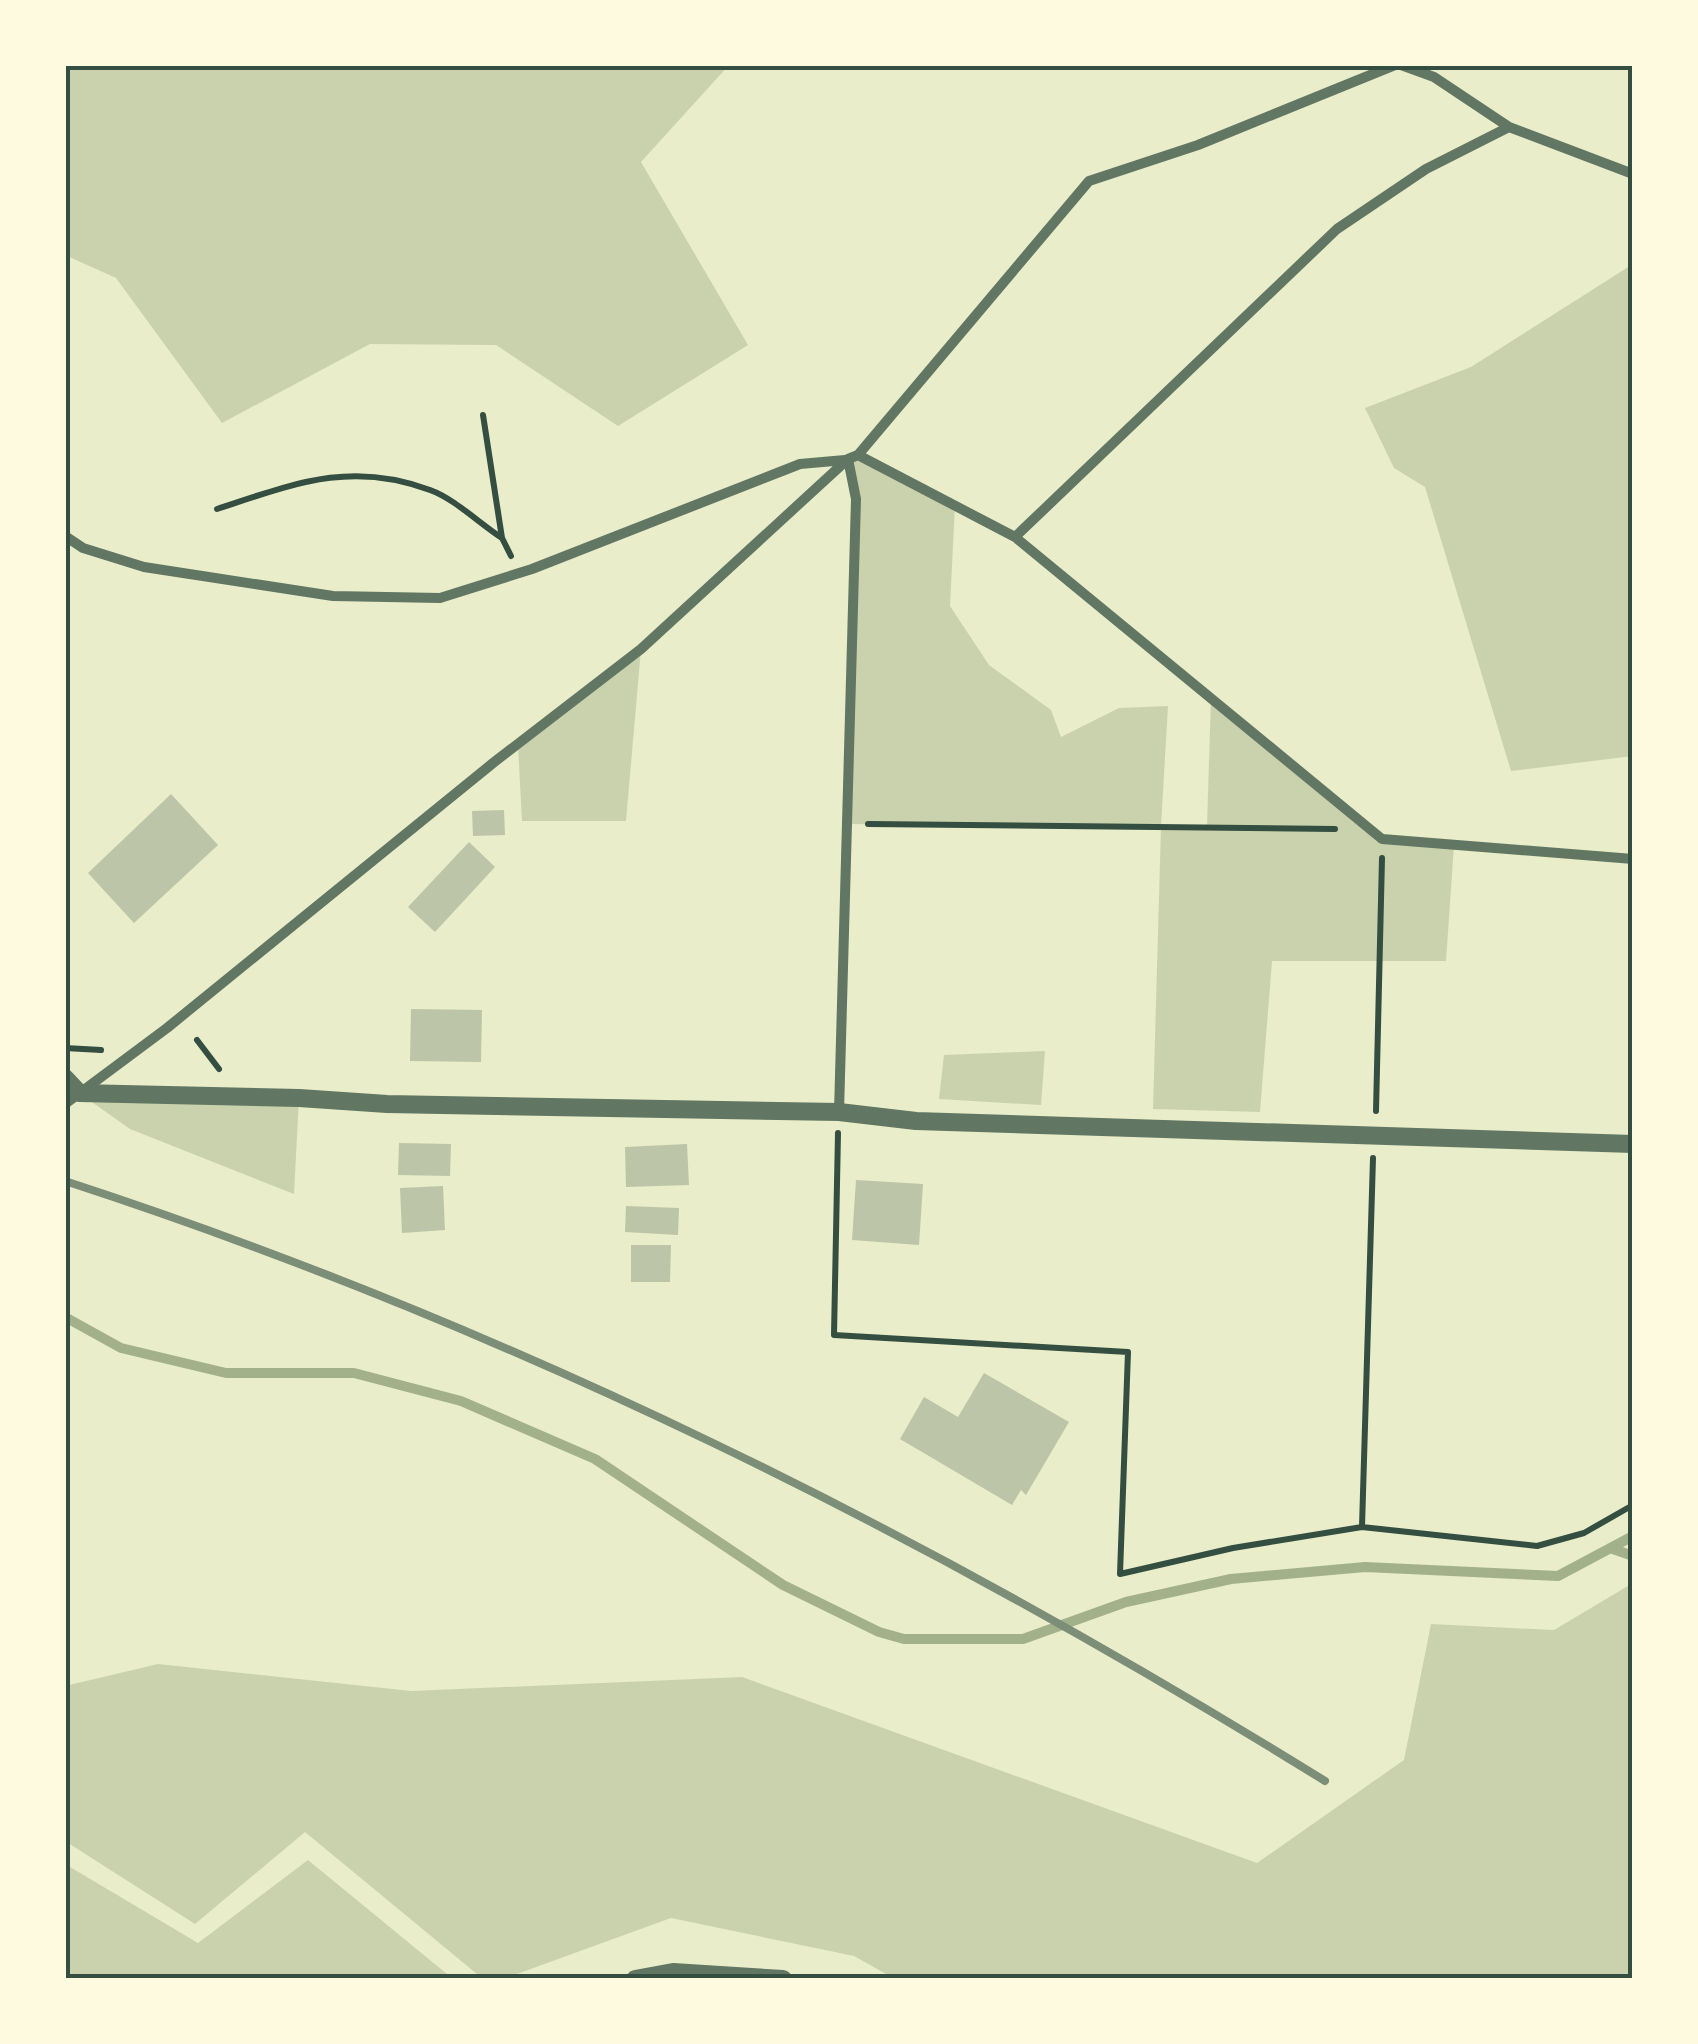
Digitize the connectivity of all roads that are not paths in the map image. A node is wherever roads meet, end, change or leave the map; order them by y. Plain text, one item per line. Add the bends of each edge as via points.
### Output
1 (1398, 65) edge
2 (1509, 127) junction
3 (1633, 174) edge
4 (853, 457) junction
5 (65, 536) edge
6 (1016, 537) junction
7 (1633, 859) edge
8 (65, 1078) edge
9 (72, 1098) edge
10 (839, 1112) junction
11 (1633, 1144) edge
12 (635, 1979) edge
13 (784, 1979) edge

1 - 2 street via 1434,77
1 - 4 street via 1089,181
2 - 3 street
2 - 6 street via 1426,169 1337,229
4 - 5 street via 800,464 440,598 333,596 144,567
4 - 6 street
4 - 9 street via 641,650
4 - 10 street
6 - 7 street via 1382,838
8 - 9 street
9 - 10 street
10 - 11 street
12 - 13 street via 673,1972

